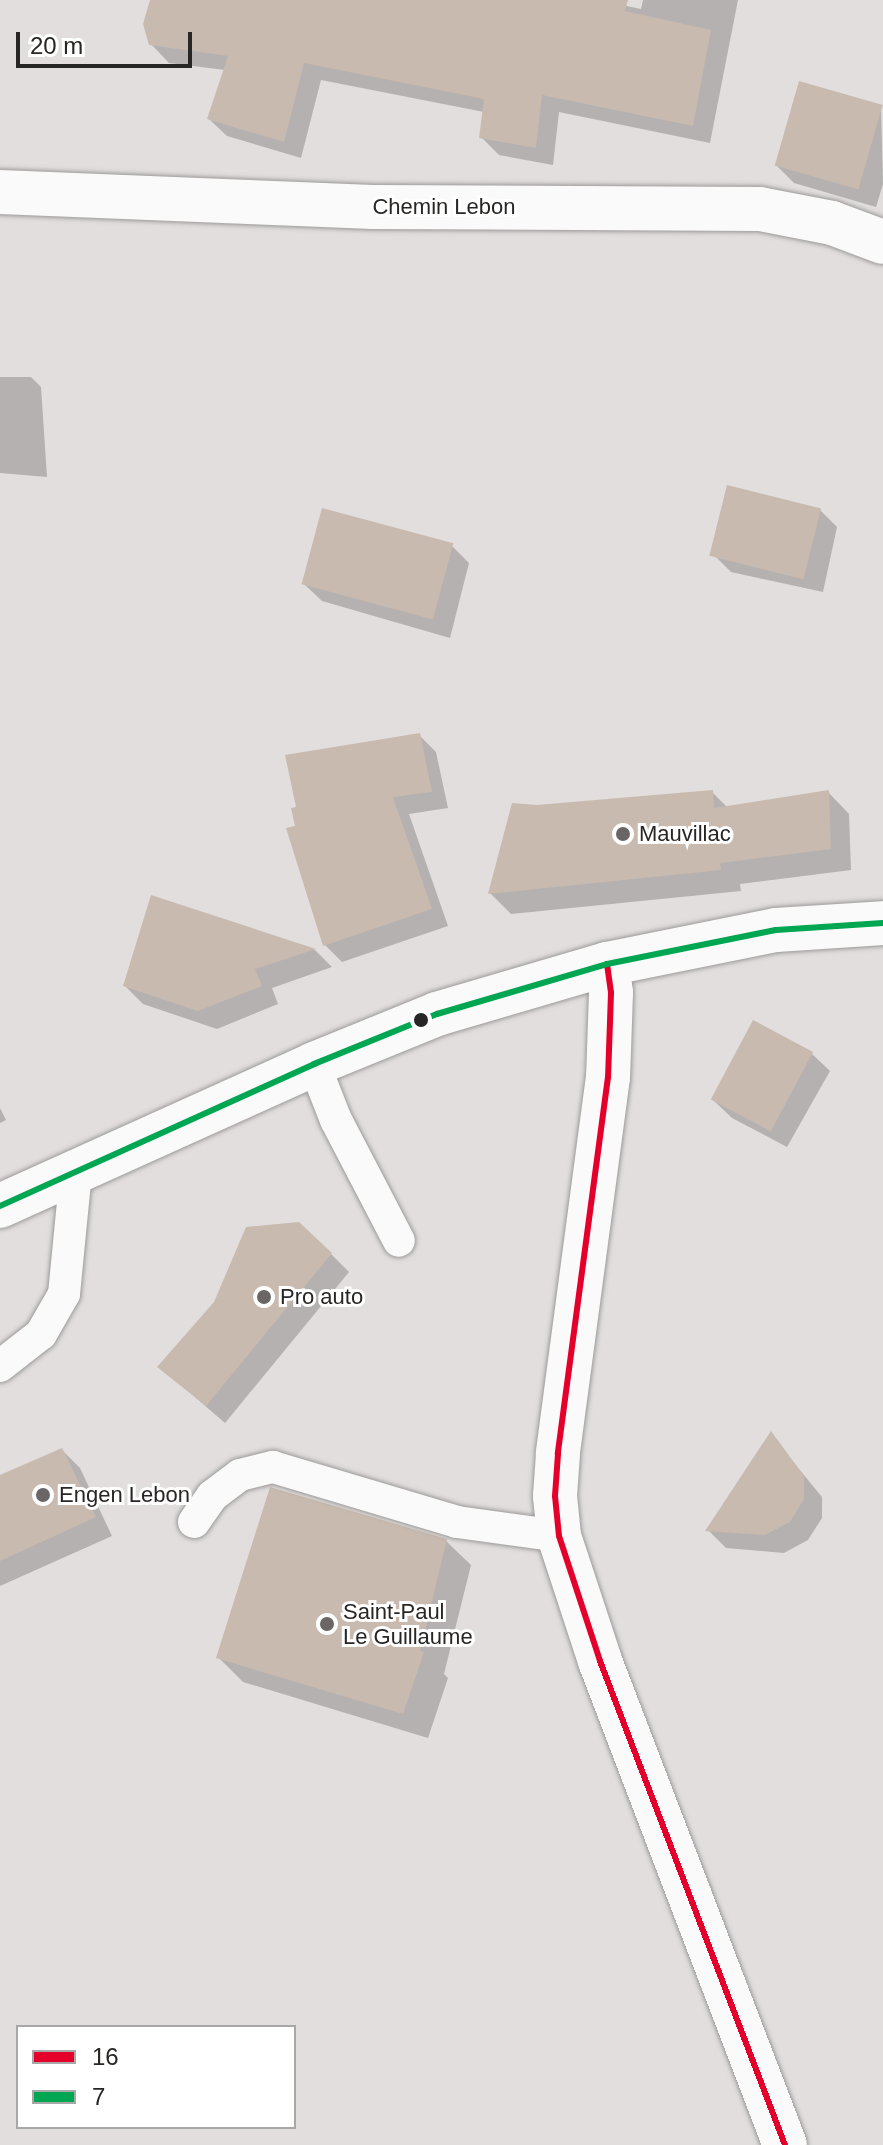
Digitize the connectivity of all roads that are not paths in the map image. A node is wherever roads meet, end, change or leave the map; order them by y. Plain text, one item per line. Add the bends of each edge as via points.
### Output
1 (0, 192) edge
2 (883, 242) edge
3 (883, 923) edge
4 (607, 964) junction
5 (314, 1064) junction
6 (76, 1171) junction
7 (0, 1206) edge
8 (399, 1241) dead end
9 (0, 1366) edge
10 (194, 1522) dead end
11 (559, 1536) junction
12 (785, 2145) edge

1 - 2 main road, Chemin Lebon via 373,207 760,209 832,223
3 - 4 main road via 776,930
4 - 5 main road via 437,1014
4 - 11 main road via 608,1077 558,1454
5 - 6 main road
5 - 8 lane via 336,1120
6 - 7 main road
6 - 9 lane via 64,1294 41,1334
10 - 11 lane via 212,1496 240,1475 273,1467 457,1522
11 - 12 main road via 600,1661

